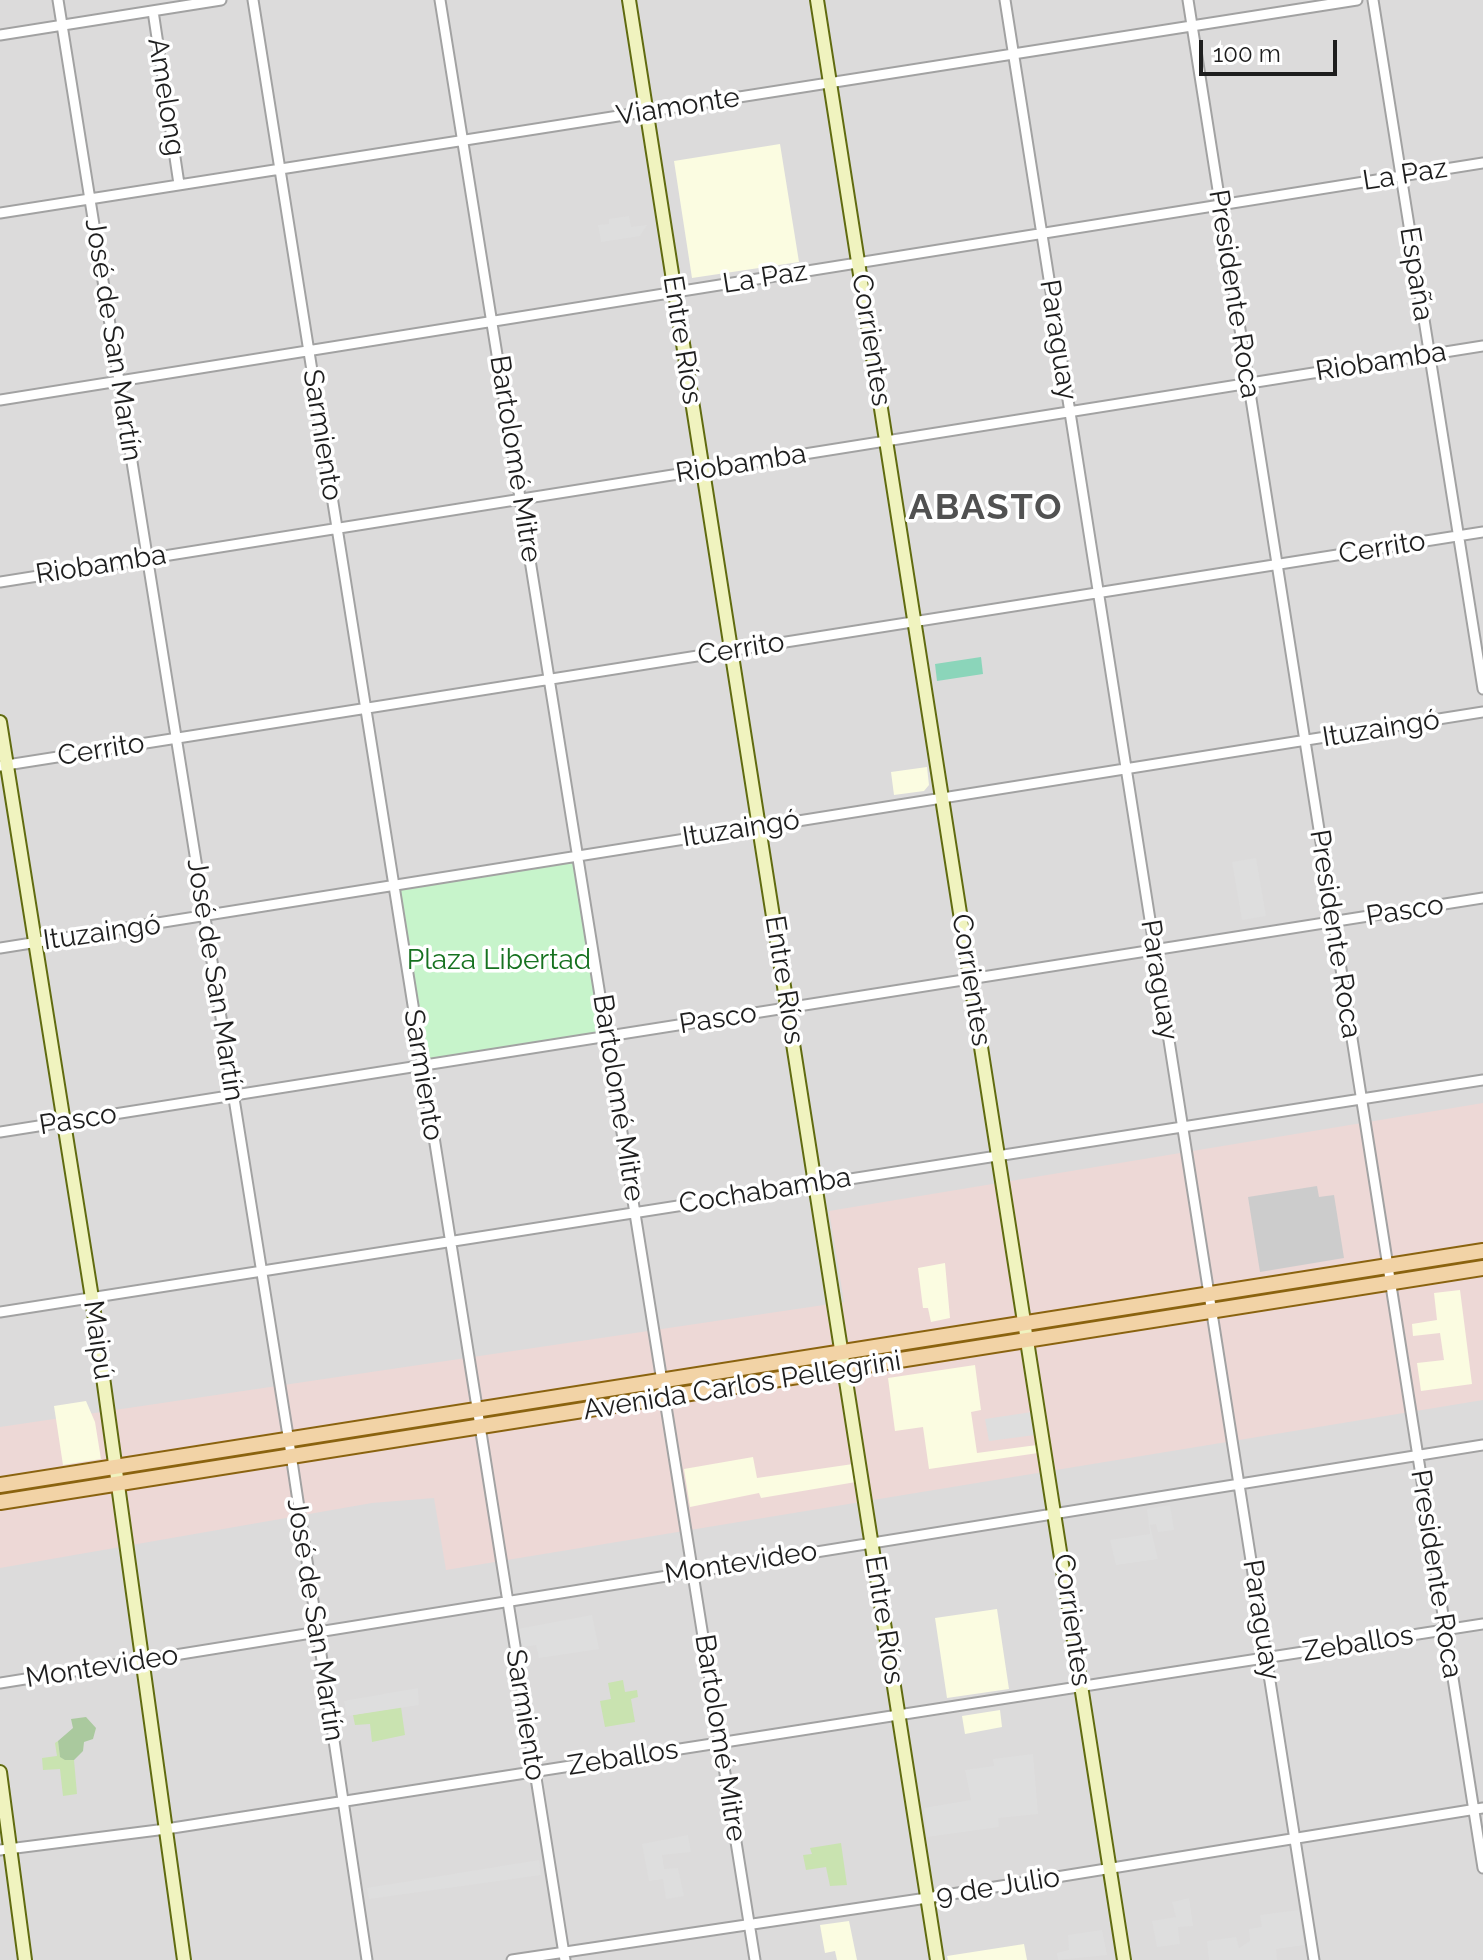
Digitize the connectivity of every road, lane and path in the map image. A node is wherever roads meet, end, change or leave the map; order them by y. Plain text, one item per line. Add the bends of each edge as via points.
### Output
1 (58, 0) edge
2 (221, 0) edge
3 (253, 0) edge
4 (440, 0) edge
5 (629, 0) edge
6 (817, 0) edge
7 (1005, 0) edge
8 (1188, 0) edge
9 (1357, 0) edge
10 (1373, 0) edge
11 (153, 11) junction
12 (62, 25) junction
13 (1192, 26) junction
14 (0, 35) edge
15 (1013, 55) junction
16 (831, 84) junction
17 (647, 112) junction
18 (462, 140) junction
19 (1483, 163) edge
20 (280, 168) junction
21 (1401, 176) junction
22 (179, 184) junction
23 (90, 198) junction
24 (1220, 205) junction
25 (0, 213) edge
26 (1041, 234) junction
27 (859, 263) junction
28 (675, 292) junction
29 (492, 322) junction
30 (1483, 346) edge
31 (308, 351) junction
32 (1429, 355) junction
33 (119, 381) junction
34 (1249, 383) junction
35 (0, 400) edge
36 (1070, 412) junction
37 (886, 441) junction
38 (703, 470) junction
39 (521, 499) junction
40 (336, 528) junction
41 (1483, 532) edge
42 (1458, 536) junction
43 (147, 558) junction
44 (1277, 565) junction
45 (0, 582) edge
46 (1098, 593) junction
47 (915, 622) junction
48 (731, 651) junction
49 (551, 680) junction
50 (1483, 689) edge
51 (365, 709) junction
52 (1483, 712) edge
53 (0, 722) edge
54 (176, 739) junction
55 (1305, 741) junction
56 (4, 766) edge
57 (1126, 768) junction
58 (942, 798) junction
59 (759, 827) junction
60 (579, 854) junction
61 (393, 888) junction
62 (1483, 898) edge
63 (205, 918) junction
64 (1333, 922) junction
65 (35, 943) junction
66 (0, 948) edge
67 (1155, 950) junction
68 (970, 979) junction
69 (790, 1008) junction
70 (609, 1036) junction
71 (422, 1065) junction
72 (1483, 1080) edge
73 (233, 1095) junction
74 (1361, 1099) junction
75 (64, 1122) junction
76 (1183, 1127) junction
77 (0, 1132) edge
78 (998, 1155) junction
79 (815, 1184) junction
80 (635, 1211) junction
81 (449, 1241) junction
82 (1483, 1251) edge
83 (1388, 1266) junction
84 (1483, 1268) edge
85 (261, 1272) junction
86 (1390, 1283) junction
87 (1209, 1295) junction
88 (92, 1298) junction
89 (1212, 1311) junction
90 (0, 1312) edge
91 (1024, 1324) junction
92 (1027, 1340) junction
93 (842, 1353) junction
94 (844, 1369) junction
95 (662, 1381) junction
96 (665, 1398) junction
97 (475, 1411) junction
98 (478, 1427) junction
99 (288, 1440) junction
100 (1483, 1445) edge
101 (1418, 1455) junction
102 (291, 1457) junction
103 (116, 1467) junction
104 (119, 1484) junction
105 (1239, 1484) junction
106 (0, 1485) edge
107 (0, 1502) edge
108 (1056, 1513) junction
109 (872, 1544) junction
110 (692, 1569) junction
111 (506, 1602) junction
112 (1483, 1624) edge
113 (1445, 1630) junction
114 (317, 1632) junction
115 (1267, 1658) junction
116 (142, 1660) junction
117 (0, 1683) edge
118 (1081, 1687) junction
119 (899, 1715) junction
120 (720, 1743) junction
121 (0, 1772) edge
122 (534, 1772) junction
123 (343, 1802) junction
124 (1478, 1808) edge
125 (166, 1829) junction
126 (1295, 1838) junction
127 (5, 1849) edge
128 (1483, 1868) edge
129 (1109, 1869) junction
130 (927, 1898) junction
131 (750, 1925) junction
132 (564, 1956) edge
133 (25, 1960) edge
134 (184, 1960) edge
135 (367, 1960) edge
136 (512, 1960) edge
137 (755, 1960) edge
138 (937, 1960) edge
139 (1124, 1960) edge
140 (1314, 1960) edge

1 - 12 street, José de San Martín
2 - 11 street
3 - 20 street, Sarmiento
4 - 18 street, Bartolomé Mitre
5 - 17 main road, Entre Ríos
6 - 16 main road, Corrientes
7 - 15 street, Paraguay
8 - 13 street, Presidente Roca
9 - 13 street, Viamonte
10 - 21 street, España
11 - 12 street
11 - 22 street, Amelong
12 - 14 street
12 - 23 street, José de San Martín
13 - 15 street, Viamonte
13 - 24 street, Presidente Roca
15 - 16 street, Viamonte
15 - 26 street, Paraguay
16 - 17 street, Viamonte
16 - 27 main road, Corrientes
17 - 18 street, Viamonte
17 - 28 main road, Entre Ríos
18 - 20 street, Viamonte
18 - 29 street, Bartolomé Mitre
19 - 21 street, La Paz
20 - 22 street, Viamonte
20 - 31 street, Sarmiento
21 - 24 street, La Paz
21 - 32 street, España
22 - 23 street, Viamonte
23 - 25 street, Viamonte
23 - 33 street, José de San Martín
24 - 26 street, La Paz
24 - 34 street, Presidente Roca
26 - 27 street, La Paz
26 - 36 street, Paraguay
27 - 28 street, La Paz
27 - 37 main road, Corrientes
28 - 29 street, La Paz
28 - 38 main road, Entre Ríos
29 - 31 street, La Paz
29 - 39 street, Bartolomé Mitre
30 - 32 street, Riobamba
31 - 33 street, La Paz
31 - 40 street, Sarmiento
32 - 34 street, Riobamba
32 - 42 street, España
33 - 35 street, La Paz
33 - 43 street, José de San Martín
34 - 36 street, Riobamba
34 - 44 street, Presidente Roca
36 - 37 street, Riobamba
36 - 46 street, Paraguay
37 - 38 street, Riobamba
37 - 47 main road, Corrientes
38 - 39 street, Riobamba
38 - 48 main road, Entre Ríos
39 - 40 street, Riobamba
39 - 49 street, Bartolomé Mitre
40 - 43 street, Riobamba
40 - 51 street, Sarmiento
41 - 42 street, Cerrito
42 - 44 street, Cerrito
42 - 50 street, España
43 - 45 street, Riobamba
43 - 54 street, José de San Martín
44 - 46 street, Cerrito
44 - 55 street, Presidente Roca
46 - 47 street, Cerrito
46 - 57 street, Paraguay
47 - 48 street, Cerrito
47 - 58 main road, Corrientes
48 - 49 street, Cerrito
48 - 59 main road, Entre Ríos
49 - 51 street, Cerrito
49 - 60 street, Bartolomé Mitre
51 - 54 street, Cerrito
51 - 61 street, Sarmiento
52 - 55 street, Ituzaingó
53 - 56 main road, Maipú
54 - 56 street, Cerrito
54 - 63 street, José de San Martín
55 - 57 street, Ituzaingó
55 - 64 street, Presidente Roca
56 - 65 main road, Maipú
57 - 58 street, Ituzaingó
57 - 67 street, Paraguay
58 - 59 street, Ituzaingó
58 - 68 main road, Corrientes
59 - 60 street, Ituzaingó
59 - 69 main road, Entre Ríos
60 - 61 street, Ituzaingó
60 - 70 street, Bartolomé Mitre
61 - 63 street, Ituzaingó
61 - 71 street, Sarmiento
62 - 64 street, Pasco
63 - 65 street, Ituzaingó
63 - 73 street, José de San Martín
64 - 67 street, Pasco
64 - 74 street, Presidente Roca
65 - 66 street, Ituzaingó
65 - 75 main road, Maipú
67 - 68 street, Pasco
67 - 76 street, Paraguay
68 - 69 street, Pasco
68 - 78 main road, Corrientes
69 - 70 street, Pasco
69 - 79 main road, Entre Ríos
70 - 71 street, Pasco
70 - 80 street, Bartolomé Mitre
71 - 73 street, Pasco
71 - 81 street, Sarmiento
72 - 74 street, Cochabamba
73 - 75 street, Pasco
73 - 85 street, José de San Martín
74 - 76 street, Cochabamba
74 - 83 street, Presidente Roca
75 - 77 street, Pasco
75 - 88 main road, Maipú
76 - 78 street, Cochabamba
76 - 87 street, Paraguay
78 - 79 street, Cochabamba
78 - 91 main road, Corrientes
79 - 80 street, Cochabamba
79 - 93 main road, Entre Ríos
80 - 81 street, Cochabamba
80 - 95 street, Bartolomé Mitre
81 - 85 street, Cochabamba
81 - 97 street, Sarmiento
82 - 83 main road, Avenida Carlos Pellegrini
83 - 86 street, Presidente Roca
83 - 87 main road, Avenida Carlos Pellegrini
84 - 86 main road, Avenida Carlos Pellegrini
85 - 88 street, Cochabamba
85 - 99 street, José de San Martín
86 - 89 main road, Avenida Carlos Pellegrini
86 - 101 street, Presidente Roca
87 - 89 street, Paraguay
87 - 91 main road, Avenida Carlos Pellegrini
88 - 90 street, Cochabamba
88 - 103 main road, Maipú
89 - 92 main road, Avenida Carlos Pellegrini
89 - 105 street, Paraguay
91 - 92 main road, Corrientes
91 - 93 main road, Avenida Carlos Pellegrini
92 - 94 main road, Avenida Carlos Pellegrini
92 - 108 main road, Corrientes
93 - 94 main road, Entre Ríos
93 - 95 main road, Avenida Carlos Pellegrini
94 - 96 main road, Avenida Carlos Pellegrini
94 - 109 main road, Entre Ríos
95 - 96 street, Bartolomé Mitre
95 - 97 main road, Avenida Carlos Pellegrini
96 - 98 main road, Avenida Carlos Pellegrini
96 - 110 street, Bartolomé Mitre
97 - 98 street, Sarmiento
97 - 99 main road, Avenida Carlos Pellegrini
98 - 102 main road, Avenida Carlos Pellegrini
98 - 111 street, Sarmiento
99 - 102 street, José de San Martín
99 - 103 main road, Avenida Carlos Pellegrini
100 - 101 street, Montevideo
101 - 105 street, Montevideo
101 - 113 street, Presidente Roca
102 - 104 main road, Avenida Carlos Pellegrini
102 - 114 street, José de San Martín
103 - 104 main road, Maipú
103 - 106 main road, Avenida Carlos Pellegrini
104 - 107 main road, Avenida Carlos Pellegrini
104 - 116 main road, Maipú
105 - 108 street, Montevideo
105 - 115 street, Paraguay
108 - 109 street, Montevideo
108 - 118 main road, Corrientes
109 - 110 street, Montevideo
109 - 119 main road, Entre Ríos
110 - 111 street, Montevideo
110 - 120 street, Bartolomé Mitre
111 - 114 street, Montevideo
111 - 122 street, Sarmiento
112 - 113 street, Zeballos
113 - 115 street, Zeballos
113 - 124 street, Presidente Roca
114 - 116 street, Montevideo
114 - 123 street, José de San Martín
115 - 118 street, Zeballos
115 - 126 street, Paraguay
116 - 117 street, Montevideo
116 - 125 main road, Maipú
118 - 119 street, Zeballos
118 - 129 main road, Corrientes
119 - 120 street, Zeballos
119 - 130 main road, Entre Ríos
120 - 122 street, Zeballos
120 - 131 street, Bartolomé Mitre
121 - 127 main road
122 - 123 street, Zeballos
122 - 132 street, Sarmiento
123 - 125 street, Zeballos
123 - 135 street, José de San Martín
124 - 126 street, 9 de Julio
124 - 128 street, Presidente Roca
125 - 127 street, Zeballos
125 - 134 main road, Maipú
126 - 129 street, 9 de Julio
126 - 140 street, Paraguay
127 - 133 main road
129 - 130 street, 9 de Julio
129 - 139 main road, Corrientes
130 - 131 street, 9 de Julio
130 - 138 main road, Entre Ríos
131 - 132 street, 9 de Julio
131 - 137 street, Bartolomé Mitre
132 - 136 street, 9 de Julio

